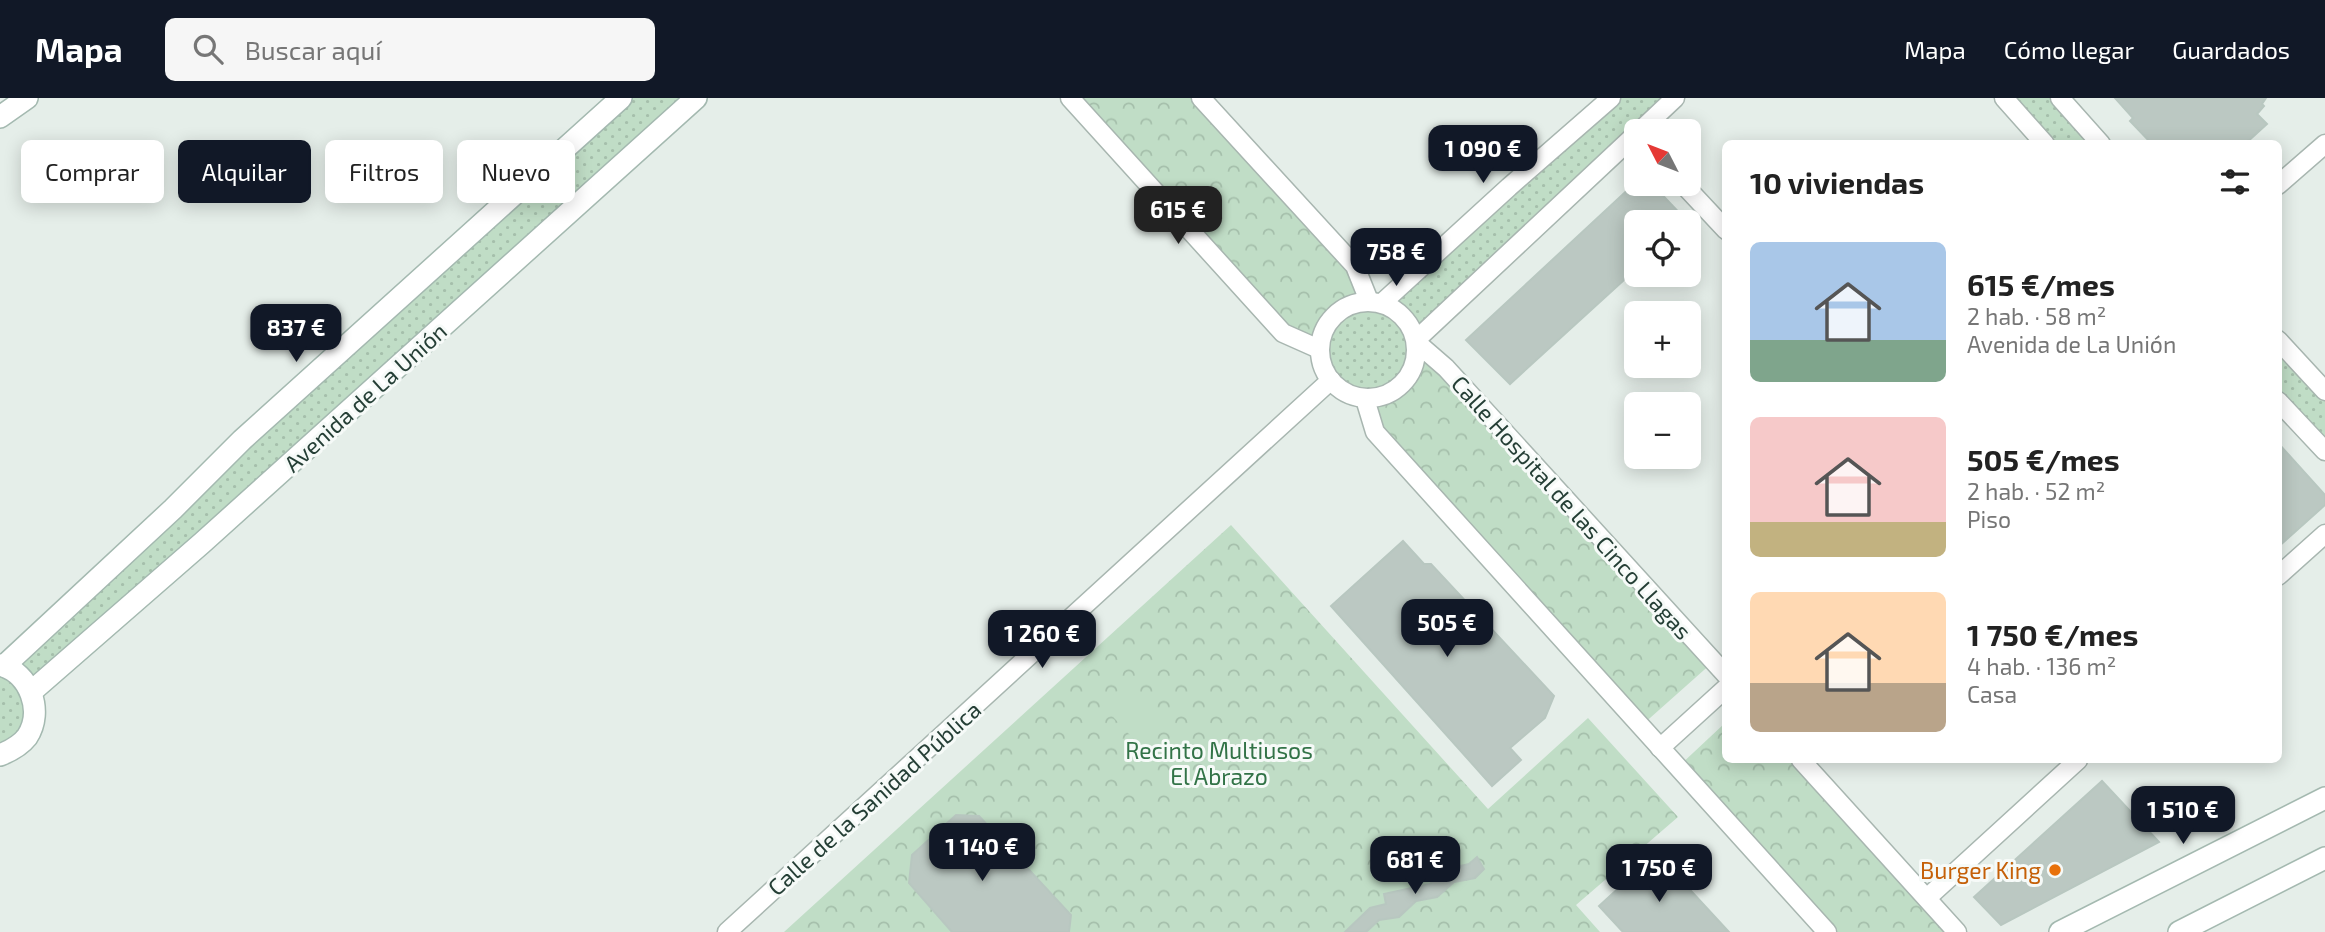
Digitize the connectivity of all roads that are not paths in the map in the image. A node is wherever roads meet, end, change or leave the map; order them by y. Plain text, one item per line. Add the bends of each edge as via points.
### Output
1 (27, 98) edge
2 (621, 98) edge
3 (695, 98) edge
4 (1070, 98) edge
5 (1201, 98) edge
6 (1675, 98) edge
7 (2004, 98) edge
8 (2060, 98) edge
9 (1608, 99) edge
10 (0, 117) edge
11 (1653, 119) edge
12 (2041, 140) edge
13 (2097, 140) edge
14 (2325, 144) edge
15 (1624, 146) edge
16 (2282, 182) edge
17 (1694, 196) edge
18 (1722, 226) edge
19 (1376, 302) junction
20 (1416, 341) junction
21 (2282, 344) edge
22 (1320, 349) junction
23 (1331, 380) junction
24 (2325, 391) edge
25 (1365, 399) junction
26 (2282, 405) edge
27 (2325, 451) edge
28 (2325, 534) edge
29 (2282, 572) edge
30 (2, 666) edge
31 (1722, 671) edge
32 (31, 692) junction
33 (1722, 692) edge
34 (1660, 748) junction
35 (0, 755) edge
36 (1804, 763) edge
37 (2075, 763) edge
38 (2325, 798) edge
39 (2325, 858) edge
40 (1927, 898) junction
41 (727, 932) edge
42 (1827, 932) edge
43 (1957, 932) edge
44 (2060, 932) edge
45 (2179, 932) edge

1 - 10 main road
2 - 30 main road via 243,440
3 - 32 main road, Avenida de La Unión via 202,544
4 - 22 street via 1283,333
5 - 19 street via 1355,266
6 - 11 street
7 - 12 street
8 - 13 street
9 - 19 street
14 - 16 street
15 - 20 street
17 - 18 street
19 - 20 street via 1404,317
19 - 22 street via 1354,303 1335,316 1322,334
20 - 25 street via 1417,355 1405,382 1380,398
20 - 31 street, Calle Hospital de las Cinco Llagas via 1446,368
21 - 24 street
22 - 23 street via 1321,363
23 - 25 street via 1349,395
23 - 41 street, Calle de la Sanidad Pública
25 - 34 street via 1376,432
26 - 27 street
28 - 29 street
30 - 32 main road via 18,674
32 - 35 main road via 33,723 27,736
33 - 34 street
34 - 42 street
36 - 40 street
37 - 40 street
38 - 44 main road
39 - 45 main road
40 - 43 street

